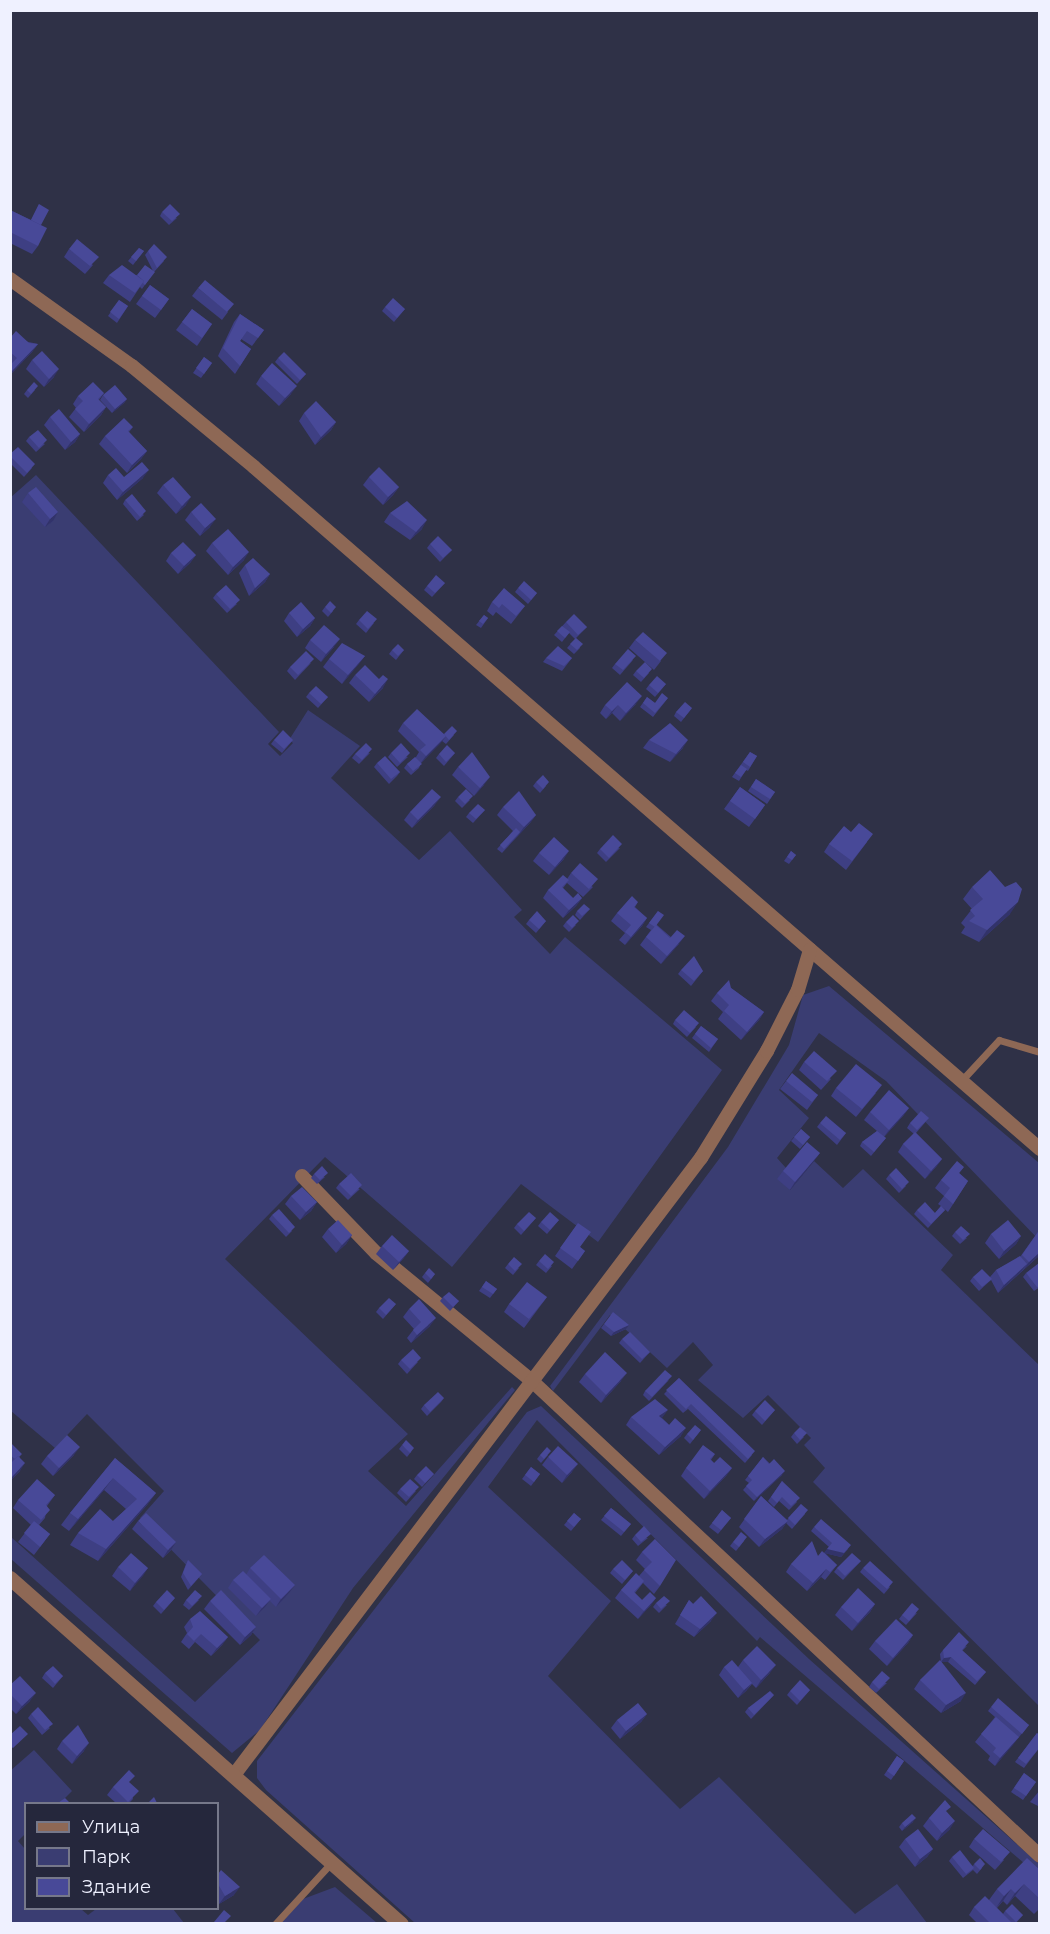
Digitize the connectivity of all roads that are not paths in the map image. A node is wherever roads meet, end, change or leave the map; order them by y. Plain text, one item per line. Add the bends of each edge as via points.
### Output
1 (10, 279) edge
2 (810, 950) junction
3 (1040, 1052) edge
4 (961, 1081) junction
5 (1040, 1149) edge
6 (302, 1176) dead end
7 (532, 1381) junction
8 (10, 1578) edge
9 (234, 1775) junction
10 (1040, 1856) edge
11 (332, 1862) junction
12 (275, 1923) edge
13 (401, 1923) edge

1 - 2 street via 132,366 254,467
2 - 4 street
2 - 7 street via 798,990 767,1051 701,1158
3 - 4 lane via 999,1040
4 - 5 street
6 - 7 street via 376,1252
7 - 9 street
7 - 10 street
8 - 9 street
9 - 11 street
11 - 12 lane
11 - 13 street

